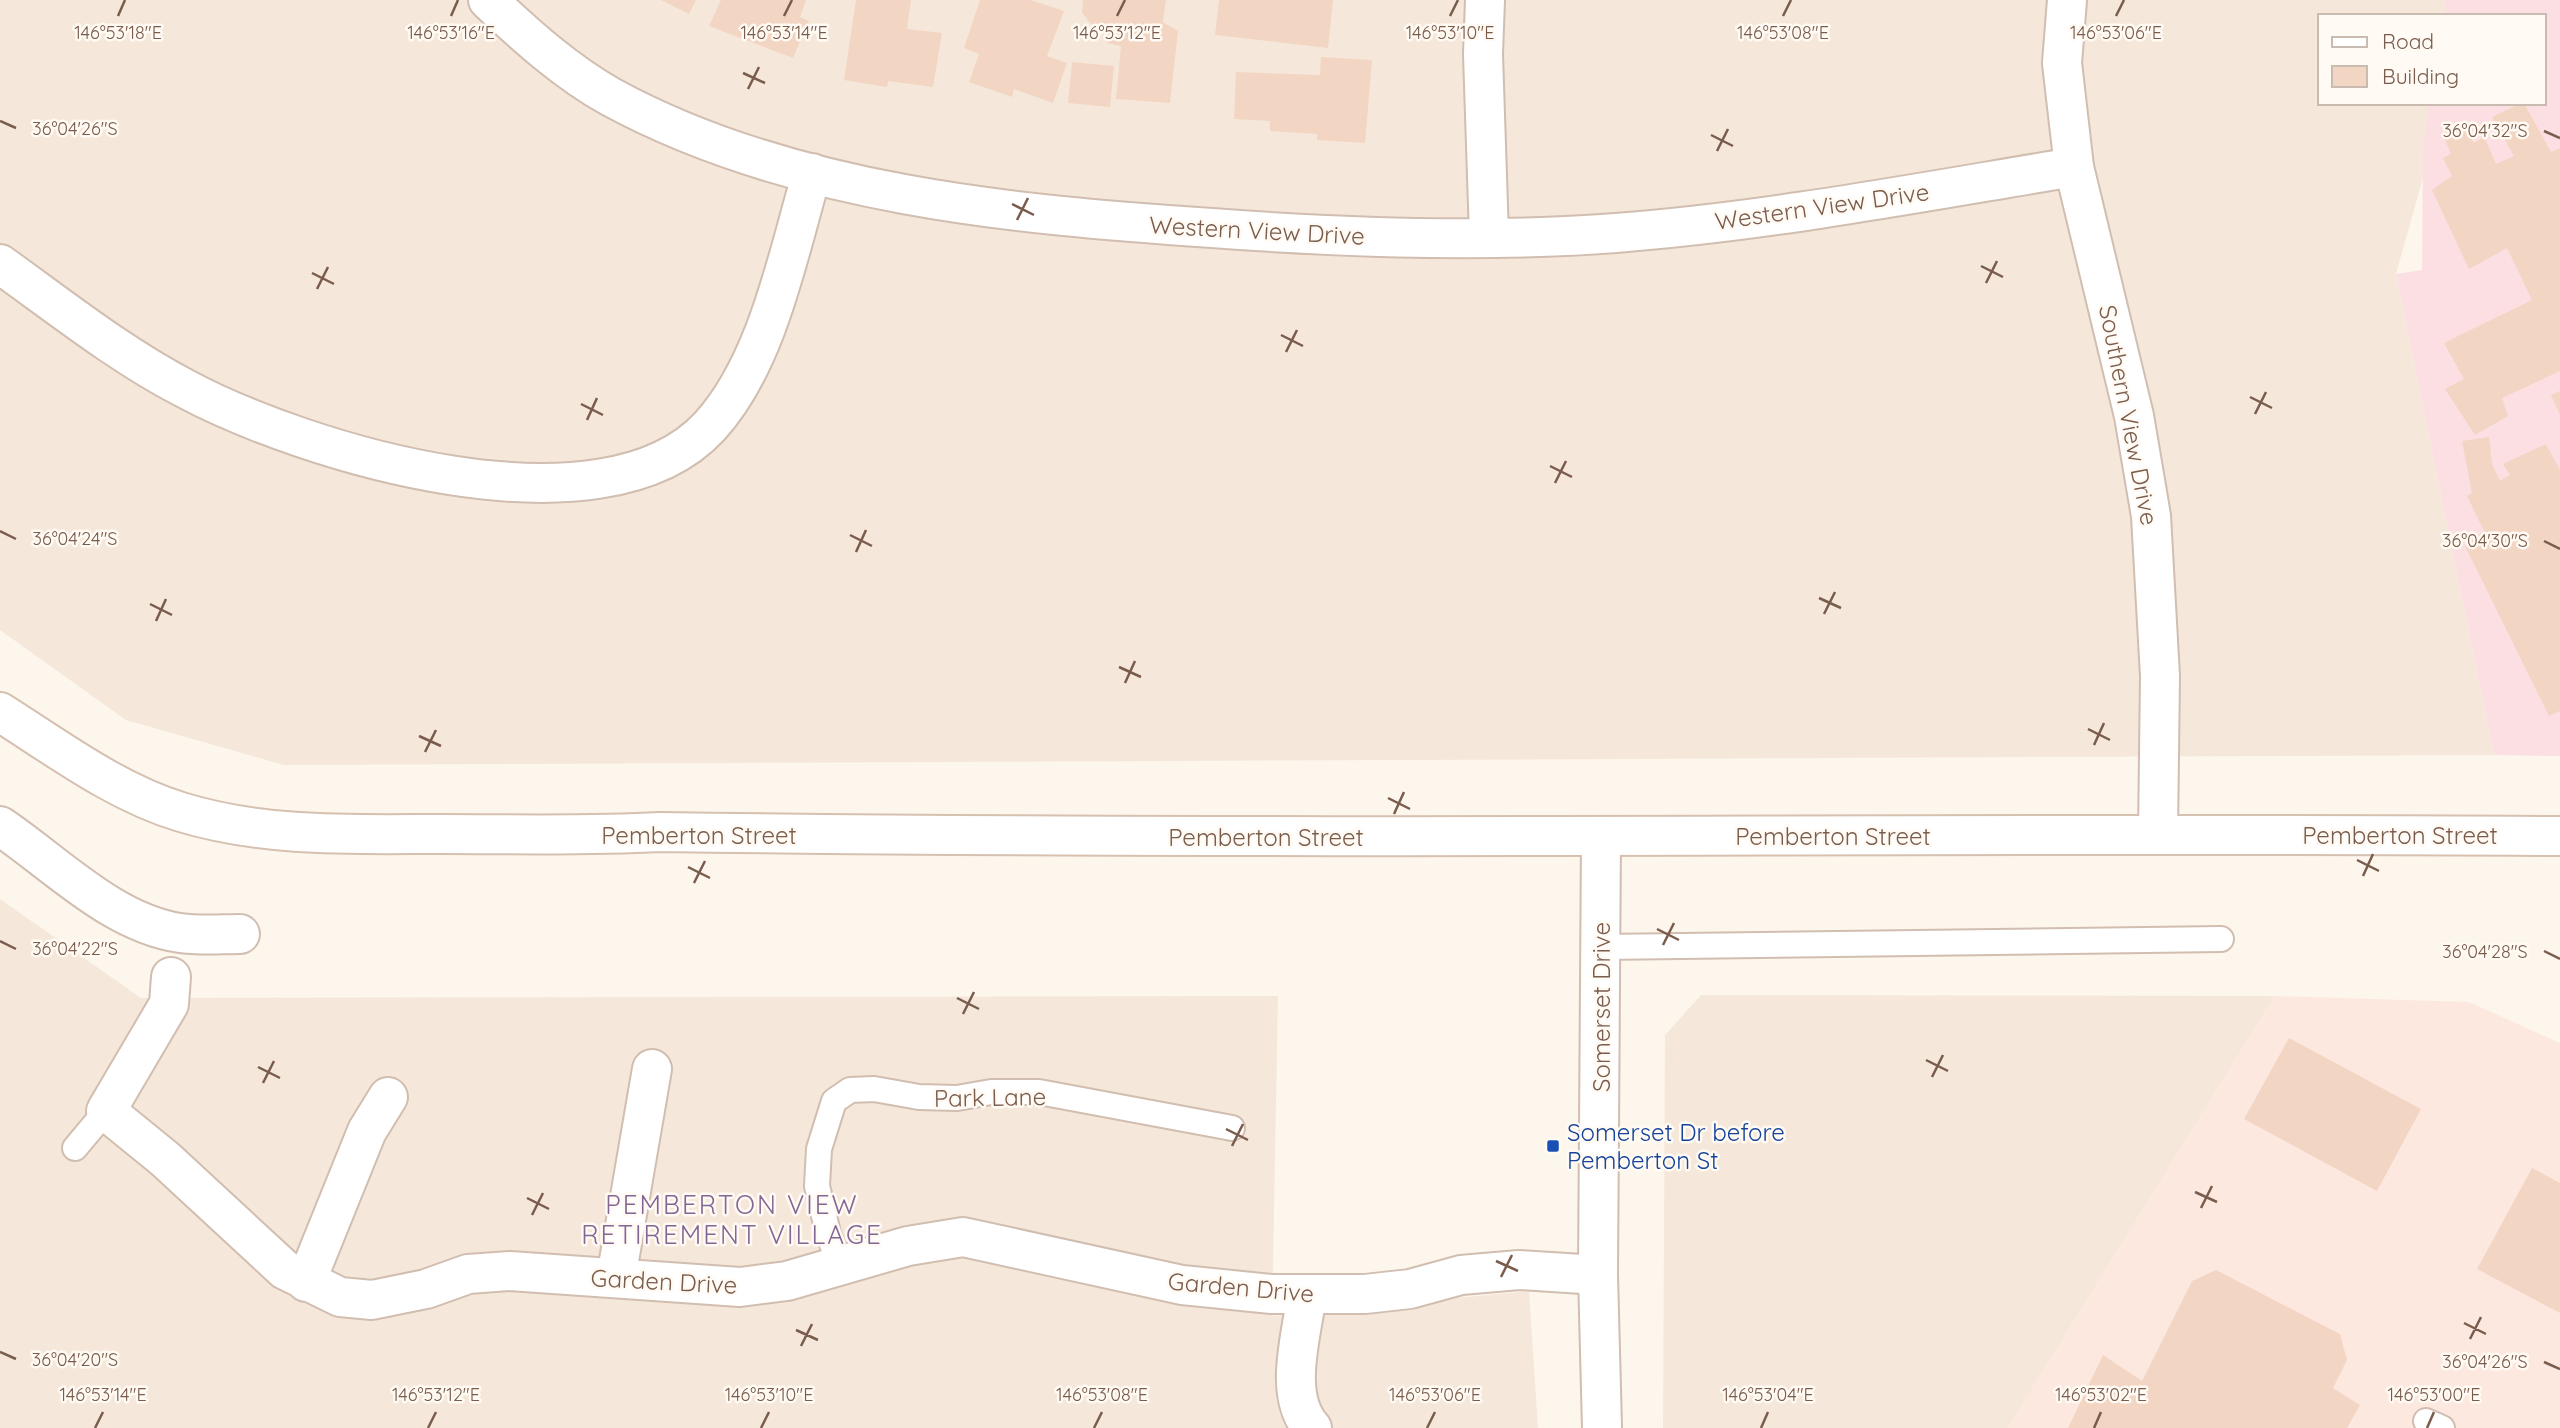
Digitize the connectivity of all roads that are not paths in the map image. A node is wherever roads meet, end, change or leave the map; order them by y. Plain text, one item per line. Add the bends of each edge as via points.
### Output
1 (488, 0) edge
2 (1485, 0) edge
3 (2067, 0) edge
4 (2074, 167) junction
5 (812, 173) junction
6 (1489, 237) junction
7 (0, 264) edge
8 (0, 712) edge
9 (0, 826) edge
10 (2158, 834) junction
11 (2560, 836) edge
12 (1601, 837) junction
13 (180, 933) junction
14 (240, 934) dead end
15 (2221, 939) dead end
16 (1602, 947) junction
17 (171, 977) joint
18 (652, 1069) dead end
19 (388, 1097) dead end
20 (106, 1111) junction
21 (1232, 1128) dead end
22 (75, 1149) dead end
23 (839, 1264) junction
24 (1598, 1275) junction
25 (616, 1278) junction
26 (306, 1282) junction
27 (1307, 1294) junction
28 (1312, 1428) edge
29 (1602, 1428) edge

1 - 5 street, Western View Drive via 567,68 611,97 711,143
2 - 6 street
3 - 4 street, Southern View Drive via 2062,63
4 - 6 street, Western View Drive via 1781,214 1618,233
4 - 10 street, Southern View Drive via 2134,416 2151,516 2160,676
5 - 6 street, Western View Drive via 976,204 1137,223 1325,237
5 - 7 street via 772,309 741,381 721,412 690,443 653,463 619,474 563,482 501,481 418,470 290,436 212,402 142,364
8 - 12 street, Pemberton Street via 106,779 178,811 248,829 330,835 660,832 1052,838
9 - 13 street via 107,903
10 - 11 street, Pemberton Street
10 - 12 street, Pemberton Street
12 - 16 street, Somerset Drive
13 - 14 street
13 - 17 lane
15 - 16 lane
16 - 24 street, Somerset Drive
17 - 20 street via 169,1003
18 - 25 street
19 - 26 street via 367,1130
20 - 22 lane
20 - 26 street, Garden Drive via 285,1270
21 - 23 lane, Park Lane via 1039,1092 991,1092 957,1098 850,1090 834,1101 819,1149 817,1186
23 - 25 street, Garden Drive via 786,1280 740,1287
23 - 27 street, Garden Drive via 963,1237 1182,1285
24 - 27 street, Garden Drive via 1519,1270 1461,1275 1410,1289
24 - 29 street, Somerset Drive
25 - 26 street, Garden Drive via 510,1271 468,1274 372,1300 340,1297
27 - 28 street via 1296,1381 1297,1399

